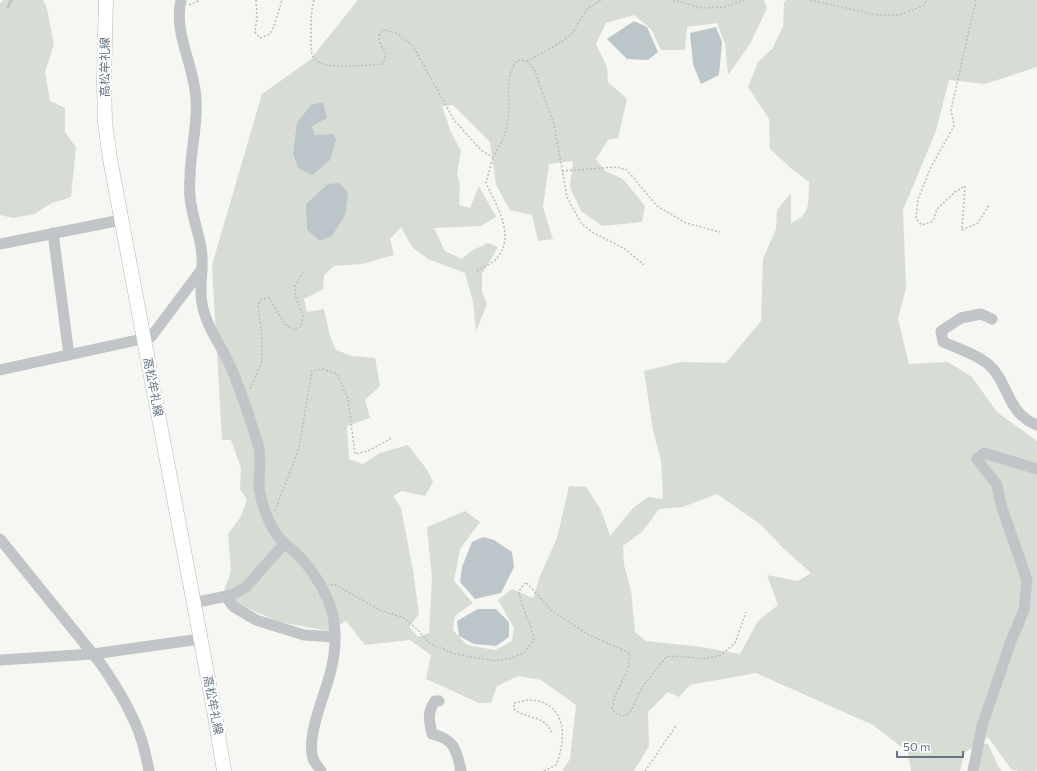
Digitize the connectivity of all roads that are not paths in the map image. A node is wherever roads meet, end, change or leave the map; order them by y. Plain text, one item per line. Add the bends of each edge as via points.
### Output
1 (106, 0) edge
2 (181, 0) edge
3 (120, 220) junction
4 (53, 233) junction
5 (0, 244) edge
6 (202, 269) junction
7 (992, 319) dead end
8 (144, 338) junction
9 (69, 355) junction
10 (0, 370) edge
11 (1037, 426) edge
12 (1037, 469) edge
13 (0, 539) edge
14 (284, 544) junction
15 (226, 597) junction
16 (193, 603) junction
17 (335, 637) junction
18 (200, 639) junction
19 (93, 654) junction
20 (0, 660) edge
21 (439, 701) dead end
22 (149, 771) edge
23 (224, 771) edge
24 (322, 771) edge
25 (460, 771) edge
26 (973, 771) edge

1 - 3 main road, 高松牟礼線 via 105,122
2 - 6 street via 180,32 192,73 196,100 190,176 192,213 201,245
3 - 4 street
3 - 8 main road, 高松牟礼線
4 - 5 street
4 - 9 street
6 - 8 street via 151,337
6 - 14 street via 201,303 206,322 232,369 259,449 260,494 270,524
7 - 11 street via 981,314 962,318 941,331 943,342 988,364 998,377 1011,404 1020,415
8 - 9 street
8 - 16 main road, 高松牟礼線
9 - 10 street
12 - 26 street via 984,453 977,459 997,485 1001,505 1027,580 1024,610 982,726
13 - 19 street
14 - 15 street via 246,587
14 - 17 street via 298,555 321,587 330,605
15 - 16 street
15 - 17 street via 234,607 256,620 304,635
16 - 18 main road, 高松牟礼線
17 - 24 street via 331,672 318,712 312,743 314,760
18 - 19 street
18 - 23 main road, 高松牟礼線
19 - 20 street
19 - 22 street via 112,680 133,720 142,740
21 - 25 street via 435,701 431,707 429,718 432,734 452,744

